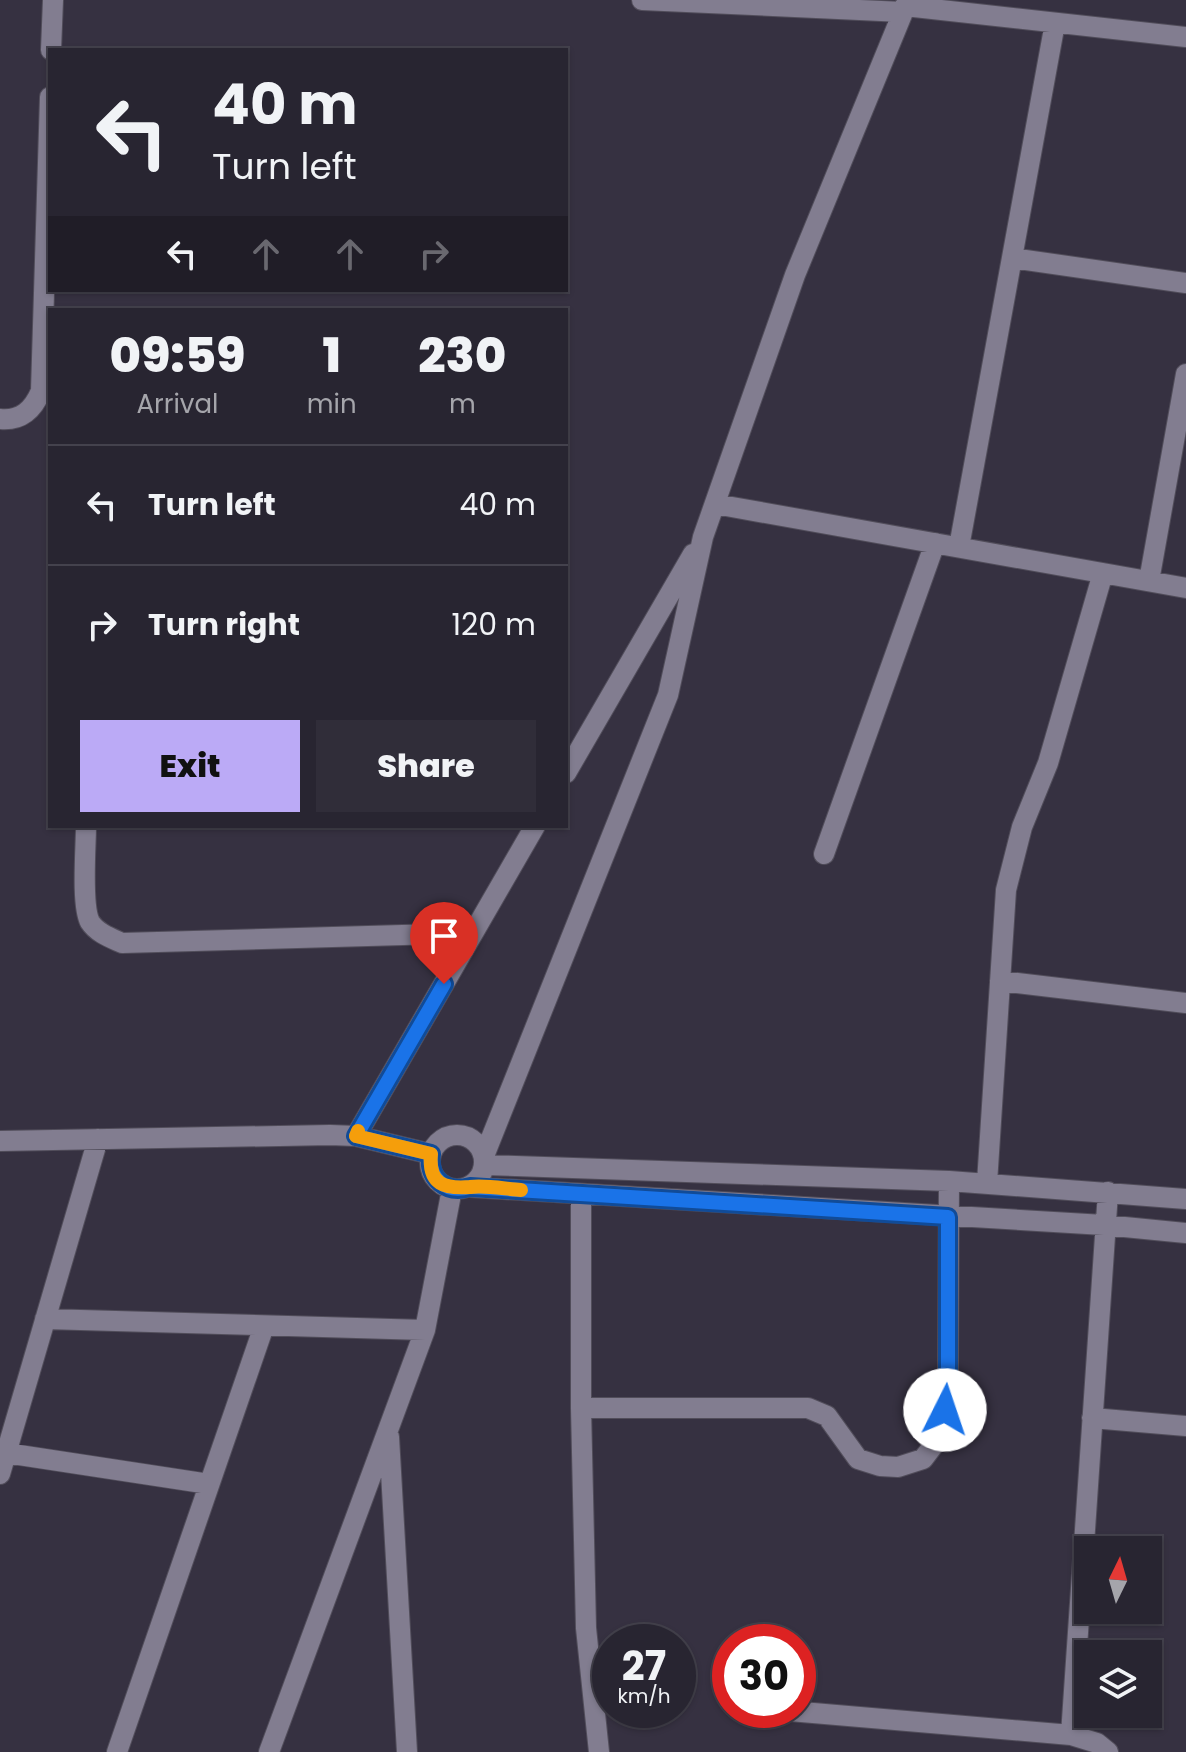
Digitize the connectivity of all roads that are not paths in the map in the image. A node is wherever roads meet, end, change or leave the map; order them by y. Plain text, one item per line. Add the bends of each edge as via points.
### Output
1 (53, 0) edge
2 (642, 0) edge
3 (905, 6) edge
4 (1055, 23) junction
5 (1186, 37) edge
6 (51, 48) edge
7 (48, 162) edge
8 (1012, 258) junction
9 (1186, 283) edge
10 (1186, 374) edge
11 (0, 419) edge
12 (715, 504) junction
13 (703, 537) junction
14 (935, 543) junction
15 (959, 547) junction
16 (1103, 573) junction
17 (1149, 581) junction
18 (1186, 588) edge
19 (568, 770) edge
20 (86, 828) edge
21 (534, 828) edge
22 (824, 854) dead end
23 (473, 933) junction
24 (1000, 981) junction
25 (1186, 1003) edge
26 (356, 1136) junction
27 (98, 1139) junction
28 (0, 1141) edge
29 (431, 1154) junction
30 (485, 1160) junction
31 (949, 1181) junction
32 (987, 1183) junction
33 (461, 1188) junction
34 (1108, 1192) junction
35 (581, 1194) junction
36 (1186, 1199) edge
37 (948, 1217) junction
38 (1104, 1225) junction
39 (1186, 1233) edge
40 (45, 1319) junction
41 (264, 1326) junction
42 (425, 1330) junction
43 (581, 1408) junction
44 (1092, 1418) junction
45 (1186, 1426) edge
46 (388, 1429) junction
47 (6, 1453) junction
48 (0, 1474) edge
49 (209, 1484) junction
50 (816, 1713) edge
51 (1071, 1735) junction
52 (117, 1752) edge
53 (269, 1752) edge
54 (407, 1752) edge
55 (599, 1752) edge
56 (1108, 1752) edge

1 - 6 street
2 - 3 street
3 - 4 street
3 - 12 street via 795,275
4 - 5 street
4 - 8 street
7 - 11 street via 41,391 23,416
8 - 9 street
8 - 15 street
10 - 17 street
12 - 13 street
12 - 14 street
13 - 19 street
13 - 30 street via 668,695
14 - 15 street
14 - 22 street
15 - 16 street
16 - 17 street
16 - 24 street via 1006,890
17 - 18 street
20 - 23 street via 86,907 91,923 122,943
21 - 23 street
23 - 26 street
24 - 25 street
24 - 32 street
26 - 27 street
26 - 29 street
27 - 28 street
27 - 40 street
29 - 30 street via 441,1140 458,1134 475,1141
29 - 33 street via 436,1180
30 - 31 street
30 - 33 street via 483,1174
31 - 32 street
31 - 37 street
32 - 34 street
33 - 35 street
33 - 42 street
34 - 36 street
34 - 38 street
35 - 37 street
35 - 43 street
37 - 38 street
37 - 43 street via 945,1410 939,1438 923,1459 898,1467 858,1459 827,1416 808,1408
38 - 39 street
38 - 44 street
40 - 41 street
40 - 47 street
41 - 42 street
41 - 49 street
42 - 46 street
43 - 55 street via 586,1628
44 - 45 street
44 - 51 street
46 - 53 street
46 - 54 street
47 - 48 street
47 - 49 street
49 - 52 street
50 - 51 street
51 - 56 street

